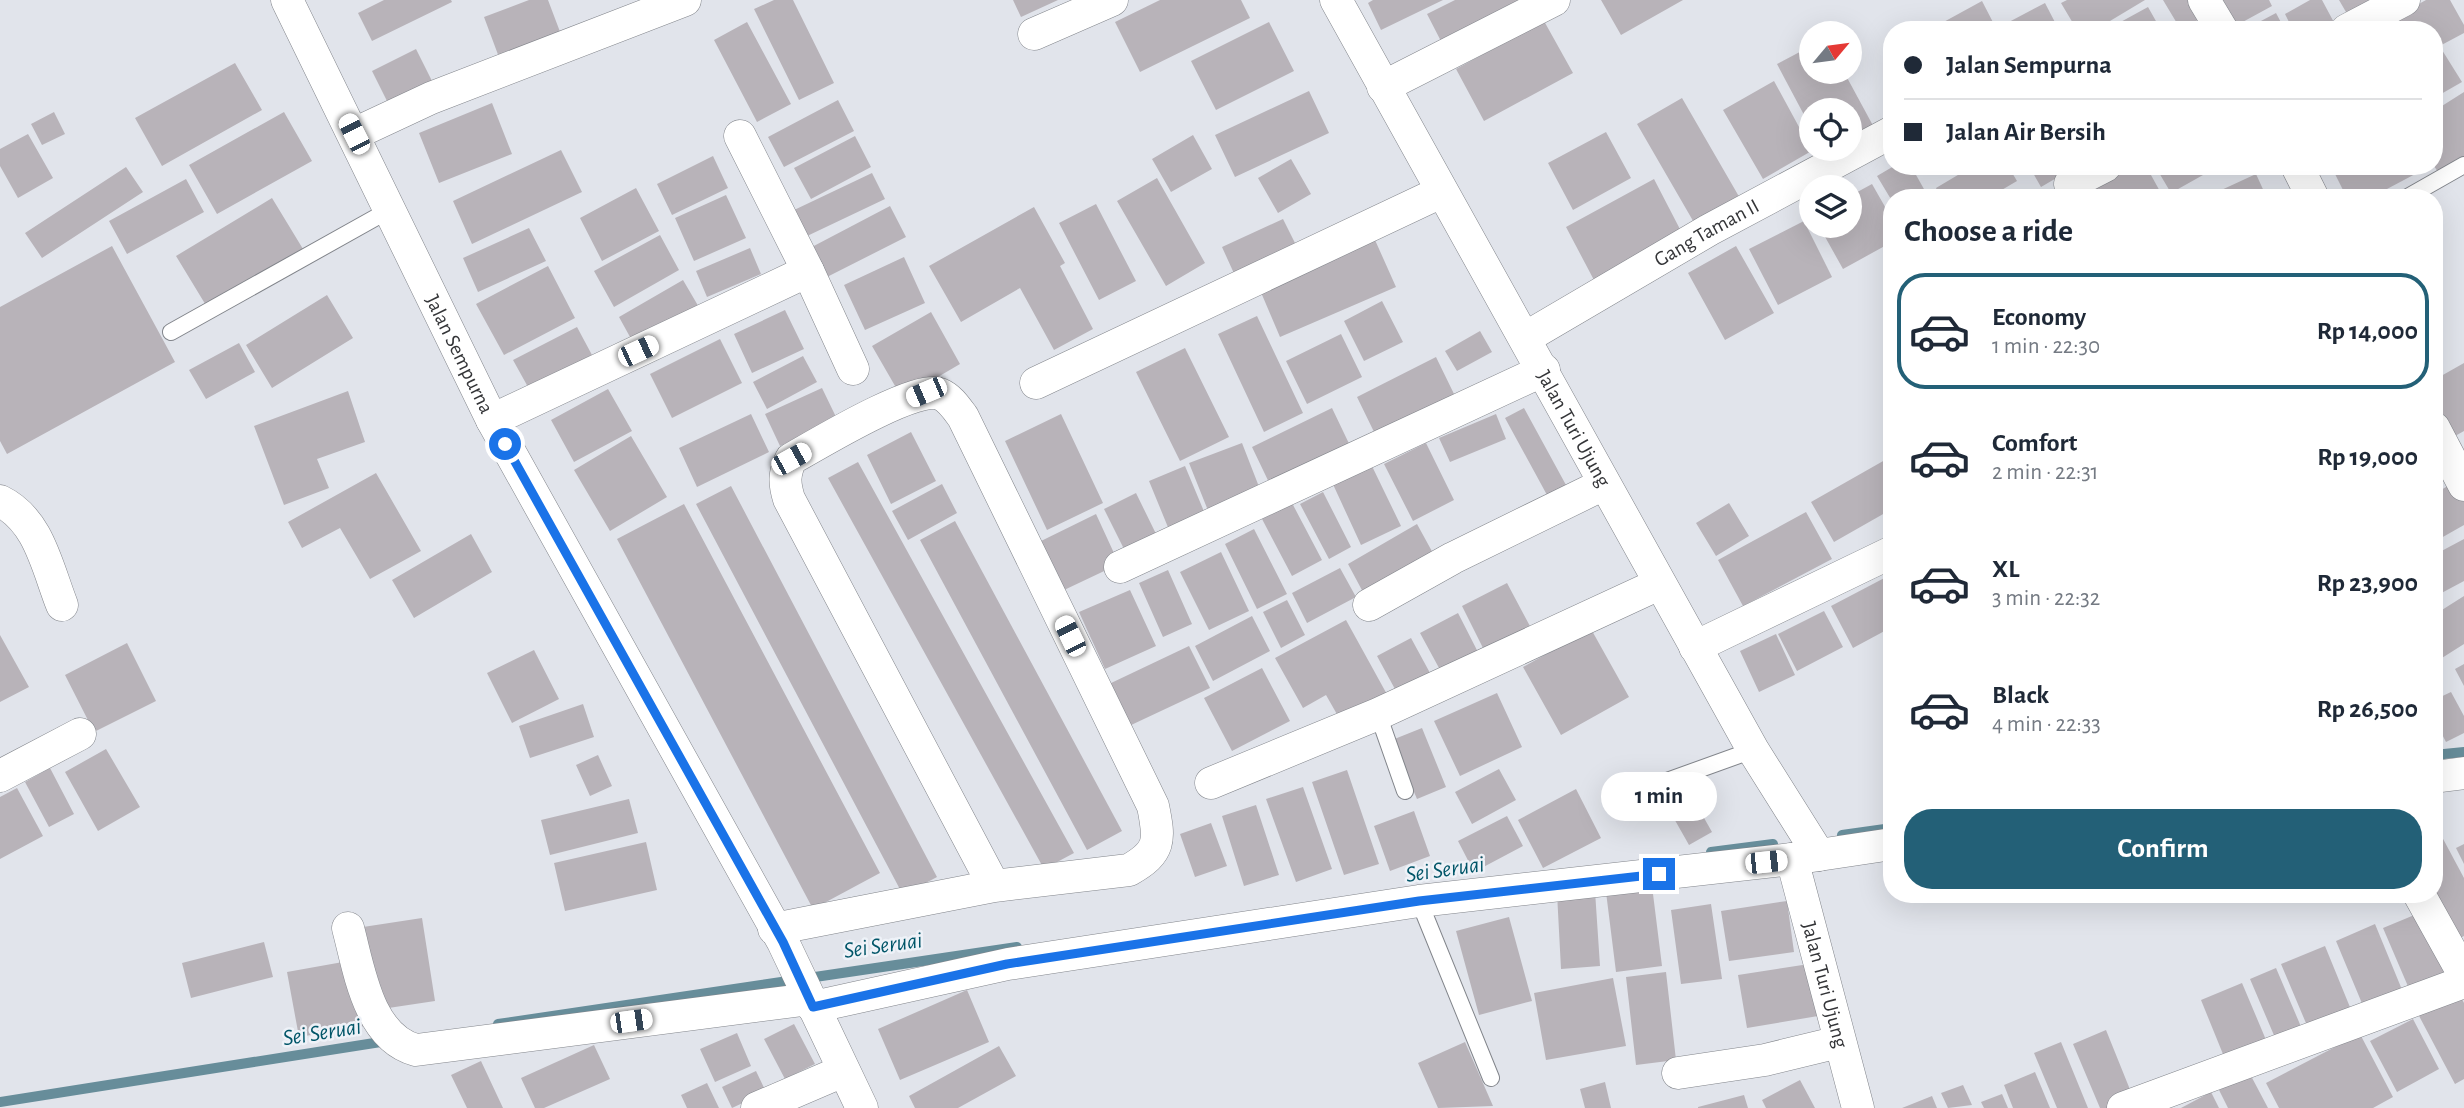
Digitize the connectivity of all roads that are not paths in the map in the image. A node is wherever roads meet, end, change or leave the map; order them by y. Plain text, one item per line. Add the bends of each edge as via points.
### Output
1 (287, 0) edge
2 (685, 0) edge
3 (1112, 0) edge
4 (1554, 0) edge
5 (2204, 0) edge
6 (2404, 0) edge
7 (1347, 4) edge
8 (2217, 21) edge
9 (2364, 21) edge
10 (1034, 34) dead end
11 (1383, 87) junction
12 (354, 134) junction
13 (740, 136) dead end
14 (1883, 137) edge
15 (2464, 165) edge
16 (2088, 175) edge
17 (2070, 184) dead end
18 (2422, 189) edge
19 (1441, 192) junction
20 (391, 209) junction
21 (808, 271) junction
22 (171, 332) dead end
23 (1525, 338) junction
24 (853, 369) dead end
25 (1544, 370) junction
26 (1036, 383) dead end
27 (492, 419) junction
28 (2443, 445) edge
29 (1604, 484) junction
30 (2464, 485) edge
31 (0, 501) edge
32 (1883, 556) edge
33 (1121, 567) dead end
34 (1659, 584) junction
35 (62, 605) dead end
36 (1369, 605) dead end
37 (1695, 647) junction
38 (1378, 715) junction
39 (80, 734) dead end
40 (1753, 750) junction
41 (2464, 773) edge
42 (0, 776) edge
43 (2443, 776) edge
44 (1211, 783) dead end
45 (1653, 786) dead end
46 (1405, 791) dead end
47 (1883, 845) edge
48 (1806, 857) junction
49 (994, 886) junction
50 (1419, 901) junction
51 (2424, 903) edge
52 (348, 928) dead end
53 (778, 936) junction
54 (2464, 975) edge
55 (2464, 982) edge
56 (826, 1000) junction
57 (1839, 1042) junction
58 (843, 1071) junction
59 (1678, 1073) dead end
60 (1491, 1078) dead end
61 (757, 1108) edge
62 (862, 1108) edge
63 (1858, 1108) edge
64 (2123, 1108) edge

1 - 12 street, Jalan Sempurna
2 - 12 street via 431,98
3 - 10 street
4 - 11 street
5 - 8 street
6 - 9 street
7 - 11 street, Jalan Turi Ujung
11 - 19 street, Jalan Turi Ujung
12 - 20 street, Jalan Sempurna
13 - 21 street
14 - 23 street, Gang Taman II via 1709,230
15 - 18 lane
16 - 17 street
19 - 23 street, Jalan Turi Ujung
19 - 26 street
20 - 22 lane
20 - 27 street, Jalan Sempurna
21 - 24 street
21 - 27 street
23 - 25 street, Jalan Turi Ujung
25 - 29 street, Jalan Turi Ujung
25 - 33 street
27 - 53 street, Jalan Sempurna
28 - 30 street
29 - 34 street, Jalan Turi Ujung
29 - 36 street
31 - 35 street via 16,509 31,526
32 - 37 street
34 - 37 street, Jalan Turi Ujung
34 - 38 street
37 - 40 street, Jalan Turi Ujung
38 - 44 street
38 - 46 lane
39 - 42 street
40 - 45 lane
40 - 48 street, Jalan Turi Ujung
41 - 43 street
47 - 48 street
48 - 50 street
48 - 57 street, Jalan Turi Ujung
49 - 49 street via 785,485 791,459 870,415 926,392 940,394 963,417 1153,806 1158,831 1156,848 1146,861 1129,870
49 - 53 street
50 - 56 street via 1007,964
50 - 60 lane
51 - 54 street
52 - 56 street via 369,1001 380,1022 405,1047 430,1050 656,1017
53 - 56 street, Jalan Sempurna
55 - 64 street
56 - 58 street, Jalan Sempurna
57 - 59 street via 1765,1060
57 - 63 street, Jalan Turi Ujung
58 - 61 street
58 - 62 street, Jalan Sempurna

